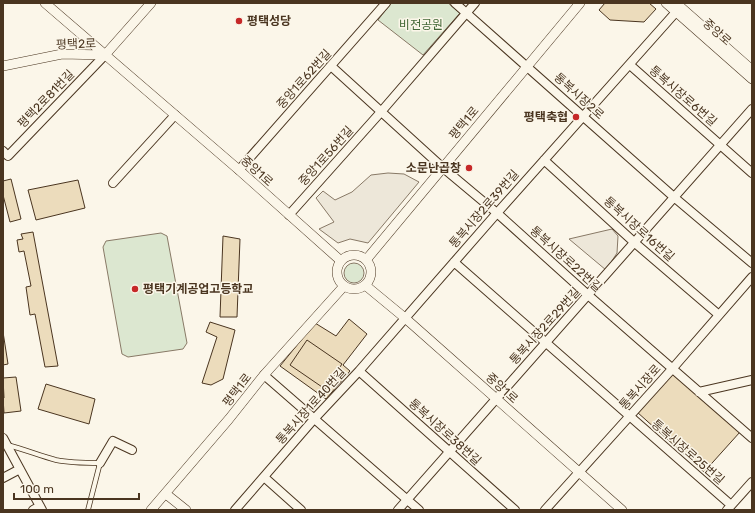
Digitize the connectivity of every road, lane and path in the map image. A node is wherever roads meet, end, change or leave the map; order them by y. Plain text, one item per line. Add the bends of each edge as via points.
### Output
1 (45, 3) edge
2 (143, 3) edge
3 (151, 3) edge
4 (386, 3) edge
5 (455, 3) edge
6 (475, 3) edge
7 (580, 3) edge
8 (666, 3) edge
9 (680, 6) edge
10 (466, 13) junction
11 (105, 55) junction
12 (630, 65) junction
13 (3, 66) edge
14 (331, 66) junction
15 (527, 67) junction
16 (752, 70) edge
17 (752, 79) edge
18 (752, 109) edge
19 (380, 113) junction
20 (175, 115) junction
21 (583, 117) junction
22 (720, 145) junction
23 (3, 151) edge
24 (544, 160) junction
25 (442, 167) junction
26 (239, 170) junction
27 (752, 173) edge
28 (113, 183) dead end
29 (675, 198) junction
30 (497, 213) junction
31 (289, 215) junction
32 (635, 243) junction
33 (366, 260) junction
34 (341, 261) junction
35 (454, 262) junction
36 (752, 263) edge
37 (752, 277) edge
38 (365, 285) junction
39 (344, 286) junction
40 (588, 295) junction
41 (719, 315) junction
42 (405, 318) junction
43 (545, 342) junction
44 (673, 368) junction
45 (359, 371) junction
46 (264, 375) junction
47 (752, 380) edge
48 (699, 392) junction
49 (496, 398) junction
50 (630, 417) junction
51 (314, 419) junction
52 (752, 438) edge
53 (5, 445) edge
54 (132, 450) dead end
55 (449, 452) junction
56 (100, 463) junction
57 (20, 469) junction
58 (579, 472) junction
59 (264, 477) junction
60 (3, 478) edge
61 (752, 482) edge
62 (166, 494) junction
63 (407, 499) junction
64 (729, 508) edge
65 (39, 509) edge
66 (88, 510) edge
67 (151, 510) edge
68 (186, 510) edge
69 (235, 510) edge
70 (301, 510) edge
71 (398, 510) edge
72 (419, 510) edge
73 (515, 510) edge
74 (545, 510) edge
75 (622, 510) edge

1 - 11 street, 중앙1로
2 - 11 street via 107,44
3 - 11 street, 평택2로
4 - 14 street, 중앙1로62번길
5 - 10 street, 통복시장2로
6 - 10 street
7 - 15 street, 평택1로
8 - 9 street, 중앙로
9 - 12 street
9 - 16 street, 중앙로
9 - 17 street, 중앙로
10 - 15 street, 통복시장2로
10 - 19 street, 중앙1로56번길
11 - 13 street, 평택2로 via 62,54
11 - 20 street, 중앙1로
11 - 23 street, 평택2로81번길 via 8,156
12 - 21 street
12 - 22 street, 통복시장로6번길
14 - 19 street
14 - 26 street, 중앙1로62번길
15 - 21 street, 통복시장2로
15 - 25 street, 평택1로
18 - 22 street
19 - 25 street
19 - 31 street, 중앙1로56번길
20 - 26 street, 중앙1로
20 - 28 street
21 - 24 street, 통복시장2로39번길
21 - 29 street, 통복시장2로
22 - 27 street, 통복시장로6번길
22 - 29 street
24 - 30 street, 통복시장2로39번길
24 - 32 street, 통복시장로16번길
25 - 30 street, 통복시장로22번길
25 - 33 street, 평택1로
26 - 31 street, 중앙1로
29 - 32 street, 통복시장2로29번길
29 - 36 street, 통복시장2로
30 - 35 street, 통복시장2로39번길
30 - 40 street, 통복시장로22번길
31 - 34 street, 중앙1로
32 - 40 street, 통복시장2로29번길
32 - 41 street, 통복시장로16번길
33 - 34 street via 353,255
33 - 38 street via 371,272
34 - 39 street via 337,274
35 - 42 street, 통복시장2로39번길
35 - 43 street, 통복시장로25번길
37 - 41 street, 통복시장로
38 - 39 street via 352,290
38 - 42 street, 중앙1로
39 - 46 street, 평택1로
40 - 43 street, 통복시장2로29번길
40 - 44 street, 통복시장로22번길
41 - 44 street, 통복시장로
42 - 45 street, 통복시장1로40번길
42 - 49 street, 중앙1로
43 - 49 street, 통복시장2로29번길
43 - 50 street, 통복시장로25번길
44 - 48 street, 통복시장로22번길
44 - 50 street, 통복시장로
45 - 51 street, 통복시장1로40번길
45 - 55 street, 통복시장로38번길
46 - 51 street
46 - 62 street, 평택1로
47 - 48 street
48 - 52 street, 통복시장로22번길
49 - 55 street, 통복시장2로29번길
49 - 58 street, 중앙1로
50 - 58 street, 통복시장로
50 - 64 street, 통복시장로25번길
51 - 59 street, 통복시장1로40번길
51 - 63 street
53 - 56 lane via 56,460
53 - 57 street
54 - 56 street via 113,441
55 - 63 street, 통복시장2로29번길
55 - 73 street, 통복시장로38번길
56 - 66 lane
57 - 60 street
57 - 65 street
58 - 74 street, 통복시장로
58 - 75 street, 중앙1로
59 - 69 street, 통복시장1로40번길
59 - 70 street
61 - 64 street
62 - 67 street, 평택1로
62 - 68 street
63 - 71 street, 통복시장2로29번길
63 - 72 street

